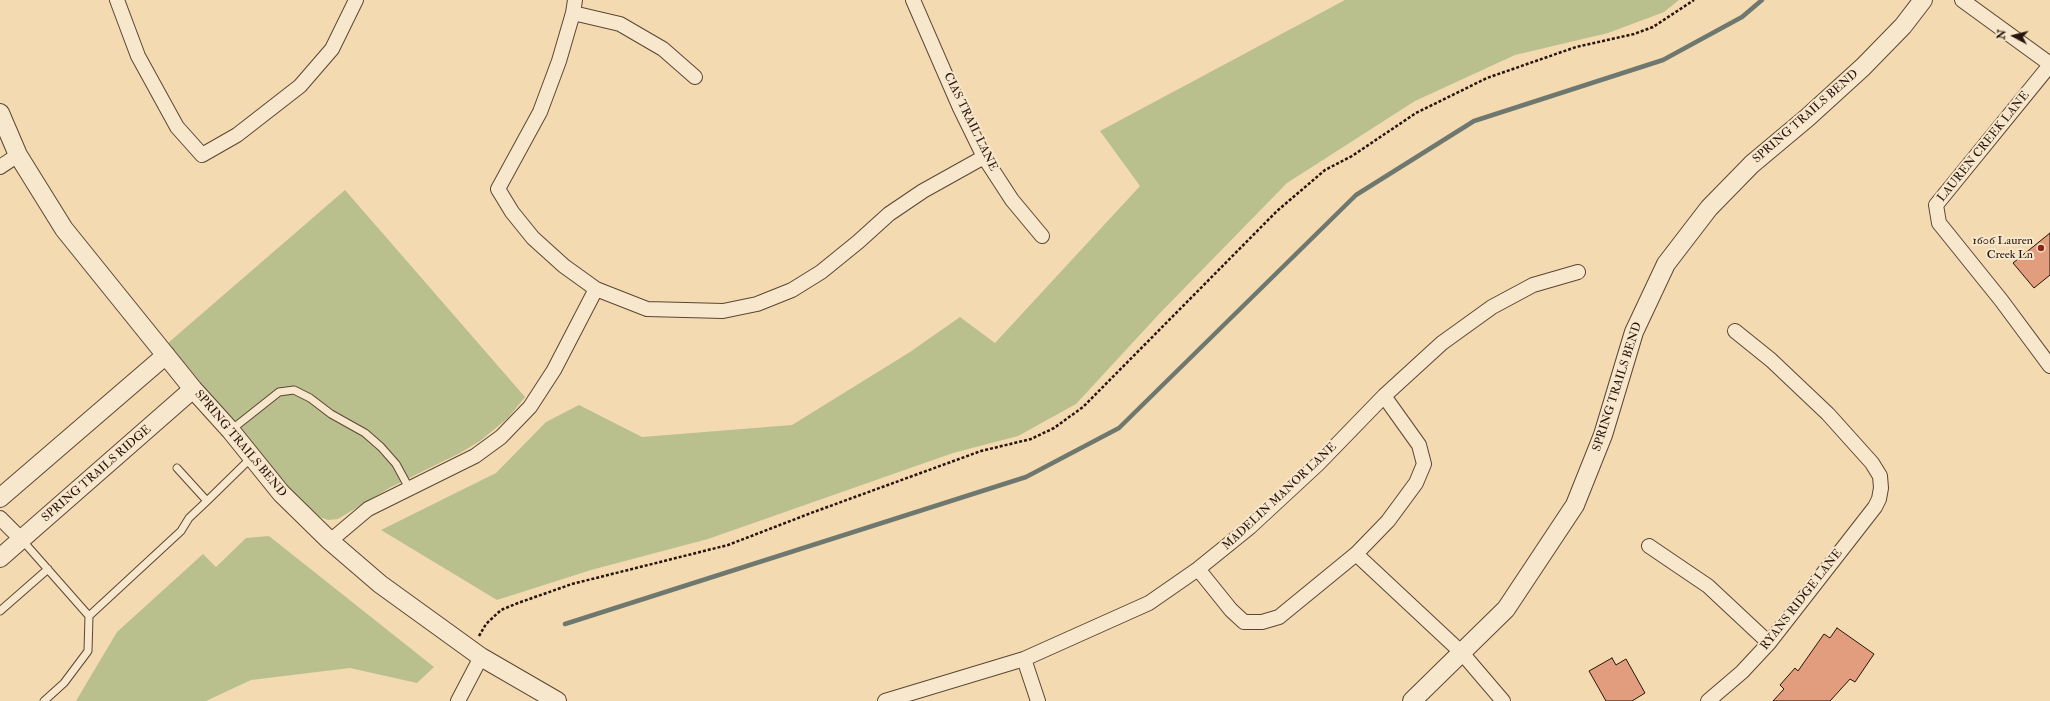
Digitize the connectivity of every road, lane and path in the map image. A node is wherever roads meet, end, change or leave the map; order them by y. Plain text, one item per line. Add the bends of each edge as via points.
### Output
1 (117, 0) edge
2 (356, 0) edge
3 (913, 0) edge
4 (1694, 0) edge
5 (1923, 0) edge
6 (1962, 0) edge
7 (574, 6) edge
8 (2050, 65) edge
9 (695, 77) dead end
10 (0, 112) edge
11 (18, 155) junction
12 (984, 157) junction
13 (0, 167) edge
14 (1042, 236) dead end
15 (1578, 272) dead end
16 (596, 288) junction
17 (1734, 331) dead end
18 (166, 355) junction
19 (2050, 366) edge
20 (193, 389) junction
21 (1384, 396) junction
22 (231, 431) junction
23 (251, 458) junction
24 (177, 468) dead end
25 (409, 488) junction
26 (0, 498) edge
27 (207, 500) junction
28 (0, 518) edge
29 (22, 540) junction
30 (330, 542) junction
31 (1650, 546) dead end
32 (1356, 554) junction
33 (0, 558) edge
34 (1198, 568) junction
35 (48, 569) junction
36 (0, 611) edge
37 (88, 616) junction
38 (1769, 643) junction
39 (1462, 653) junction
40 (476, 654) junction
41 (1024, 659) junction
42 (44, 701) edge
43 (458, 701) edge
44 (557, 701) edge
45 (885, 701) edge
46 (1038, 701) edge
47 (1412, 701) edge
48 (1503, 701) edge
49 (1708, 701) edge

1 - 2 street via 138,56 178,127 202,155 237,135 300,86 332,50
3 - 12 street, CIAS TRAIL LANE
4 - 40 path via 1653,27 1640,32 1576,47 1486,78 1416,113 1352,156 1325,170 1277,211 1083,407 1054,428 1031,439 982,451 811,512 728,546 572,584 501,610 486,624
5 - 39 street, SPRING TRAILS BEND via 1903,26 1863,67 1752,164 1709,208 1666,264 1634,332 1603,435 1575,505 1506,609
6 - 8 street
7 - 9 street via 620,24 663,49
7 - 16 street via 559,61 540,112 498,189 533,238 564,266
8 - 19 street, LAUREN CREEK LANE via 1936,205 1939,223
10 - 11 street, SPRING TRAILS BEND
11 - 13 street
11 - 18 street, SPRING TRAILS BEND via 64,229
12 - 14 street, CIAS TRAIL LANE via 1012,200
12 - 16 street via 923,191 889,214 827,267 792,290 757,304 723,311 694,312 647,308
15 - 21 street, MADELIN MANOR LANE via 1533,285 1492,307 1442,343
16 - 25 street via 554,370 530,407 501,437 475,456
17 - 38 street, RYANS RIDGE LANE via 1771,360 1828,414 1872,463 1880,476 1880,499 1875,507
18 - 20 street, SPRING TRAILS BEND
18 - 26 street
20 - 22 street, SPRING TRAILS BEND
20 - 29 street, SPRING TRAILS RIDGE
21 - 32 street via 1420,445 1424,464 1416,483 1388,521
21 - 34 street, MADELIN MANOR LANE via 1318,464 1250,527
22 - 23 street, SPRING TRAILS BEND
22 - 25 lane via 279,392 294,390 365,433 396,464
23 - 27 lane
23 - 30 street, SPRING TRAILS BEND via 281,493
24 - 27 lane
25 - 30 street via 368,509
27 - 37 lane via 189,518 181,531
28 - 29 street
29 - 33 street, SPRING TRAILS RIDGE
29 - 35 lane
30 - 40 street, SPRING TRAILS BEND via 380,584
31 - 38 street via 1708,586
32 - 34 street via 1279,617 1262,622 1244,622 1231,610
32 - 39 street
34 - 41 street, MADELIN MANOR LANE via 1149,603
35 - 36 lane
35 - 37 lane
37 - 42 lane via 88,651 64,683
38 - 49 street, RYANS RIDGE LANE via 1742,672
39 - 47 street, SPRING TRAILS BEND
39 - 48 street
40 - 43 street
40 - 44 street, SPRING TRAILS BEND
41 - 45 street, MADELIN MANOR LANE
41 - 46 street

